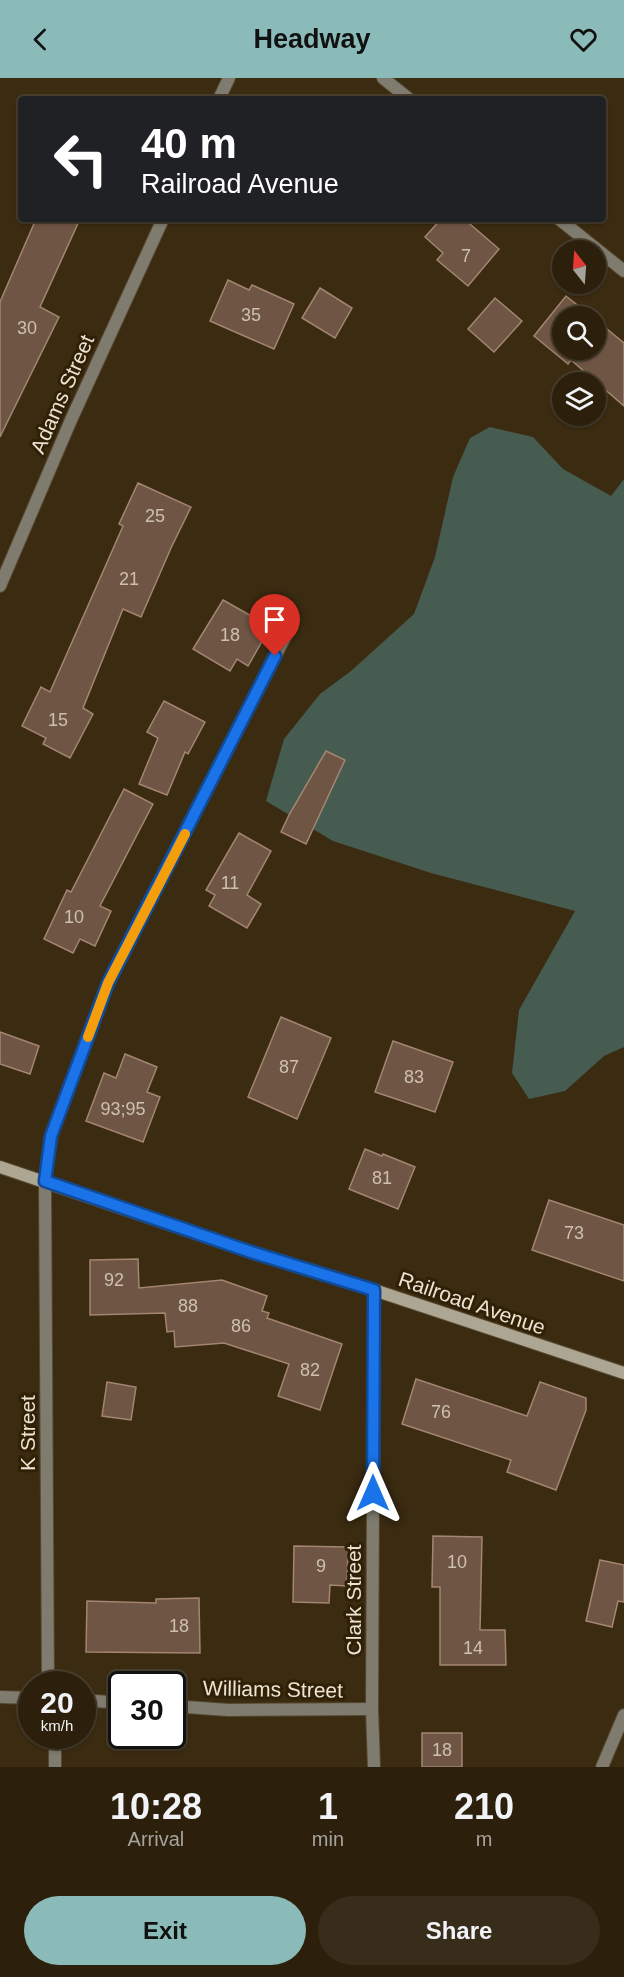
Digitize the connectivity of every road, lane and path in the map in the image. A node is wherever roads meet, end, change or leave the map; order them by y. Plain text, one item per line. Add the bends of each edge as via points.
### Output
1 (229, 78) edge
2 (383, 78) edge
3 (220, 96) edge
4 (405, 96) edge
5 (162, 222) edge
6 (563, 222) edge
7 (624, 271) edge
8 (0, 585) edge
9 (286, 635) dead end
10 (0, 1167) edge
11 (45, 1181) junction
12 (374, 1290) junction
13 (624, 1373) edge
14 (48, 1671) edge
15 (0, 1697) edge
16 (18, 1698) edge
17 (186, 1707) edge
18 (372, 1709) junction
19 (624, 1714) edge
20 (55, 1749) edge
21 (55, 1767) edge
22 (374, 1767) edge
23 (602, 1767) edge

1 - 3 street
2 - 4 street
5 - 8 street, Adams Street
6 - 7 street
9 - 11 street, K Street via 108,983 51,1136
10 - 11 street, Railroad Avenue
11 - 12 street, Railroad Avenue
11 - 14 street, K Street
12 - 13 street, Railroad Avenue
12 - 18 street, Clark Street
15 - 16 street
17 - 18 street, Williams Street
18 - 22 street, Clark Street
19 - 23 street
20 - 21 street

